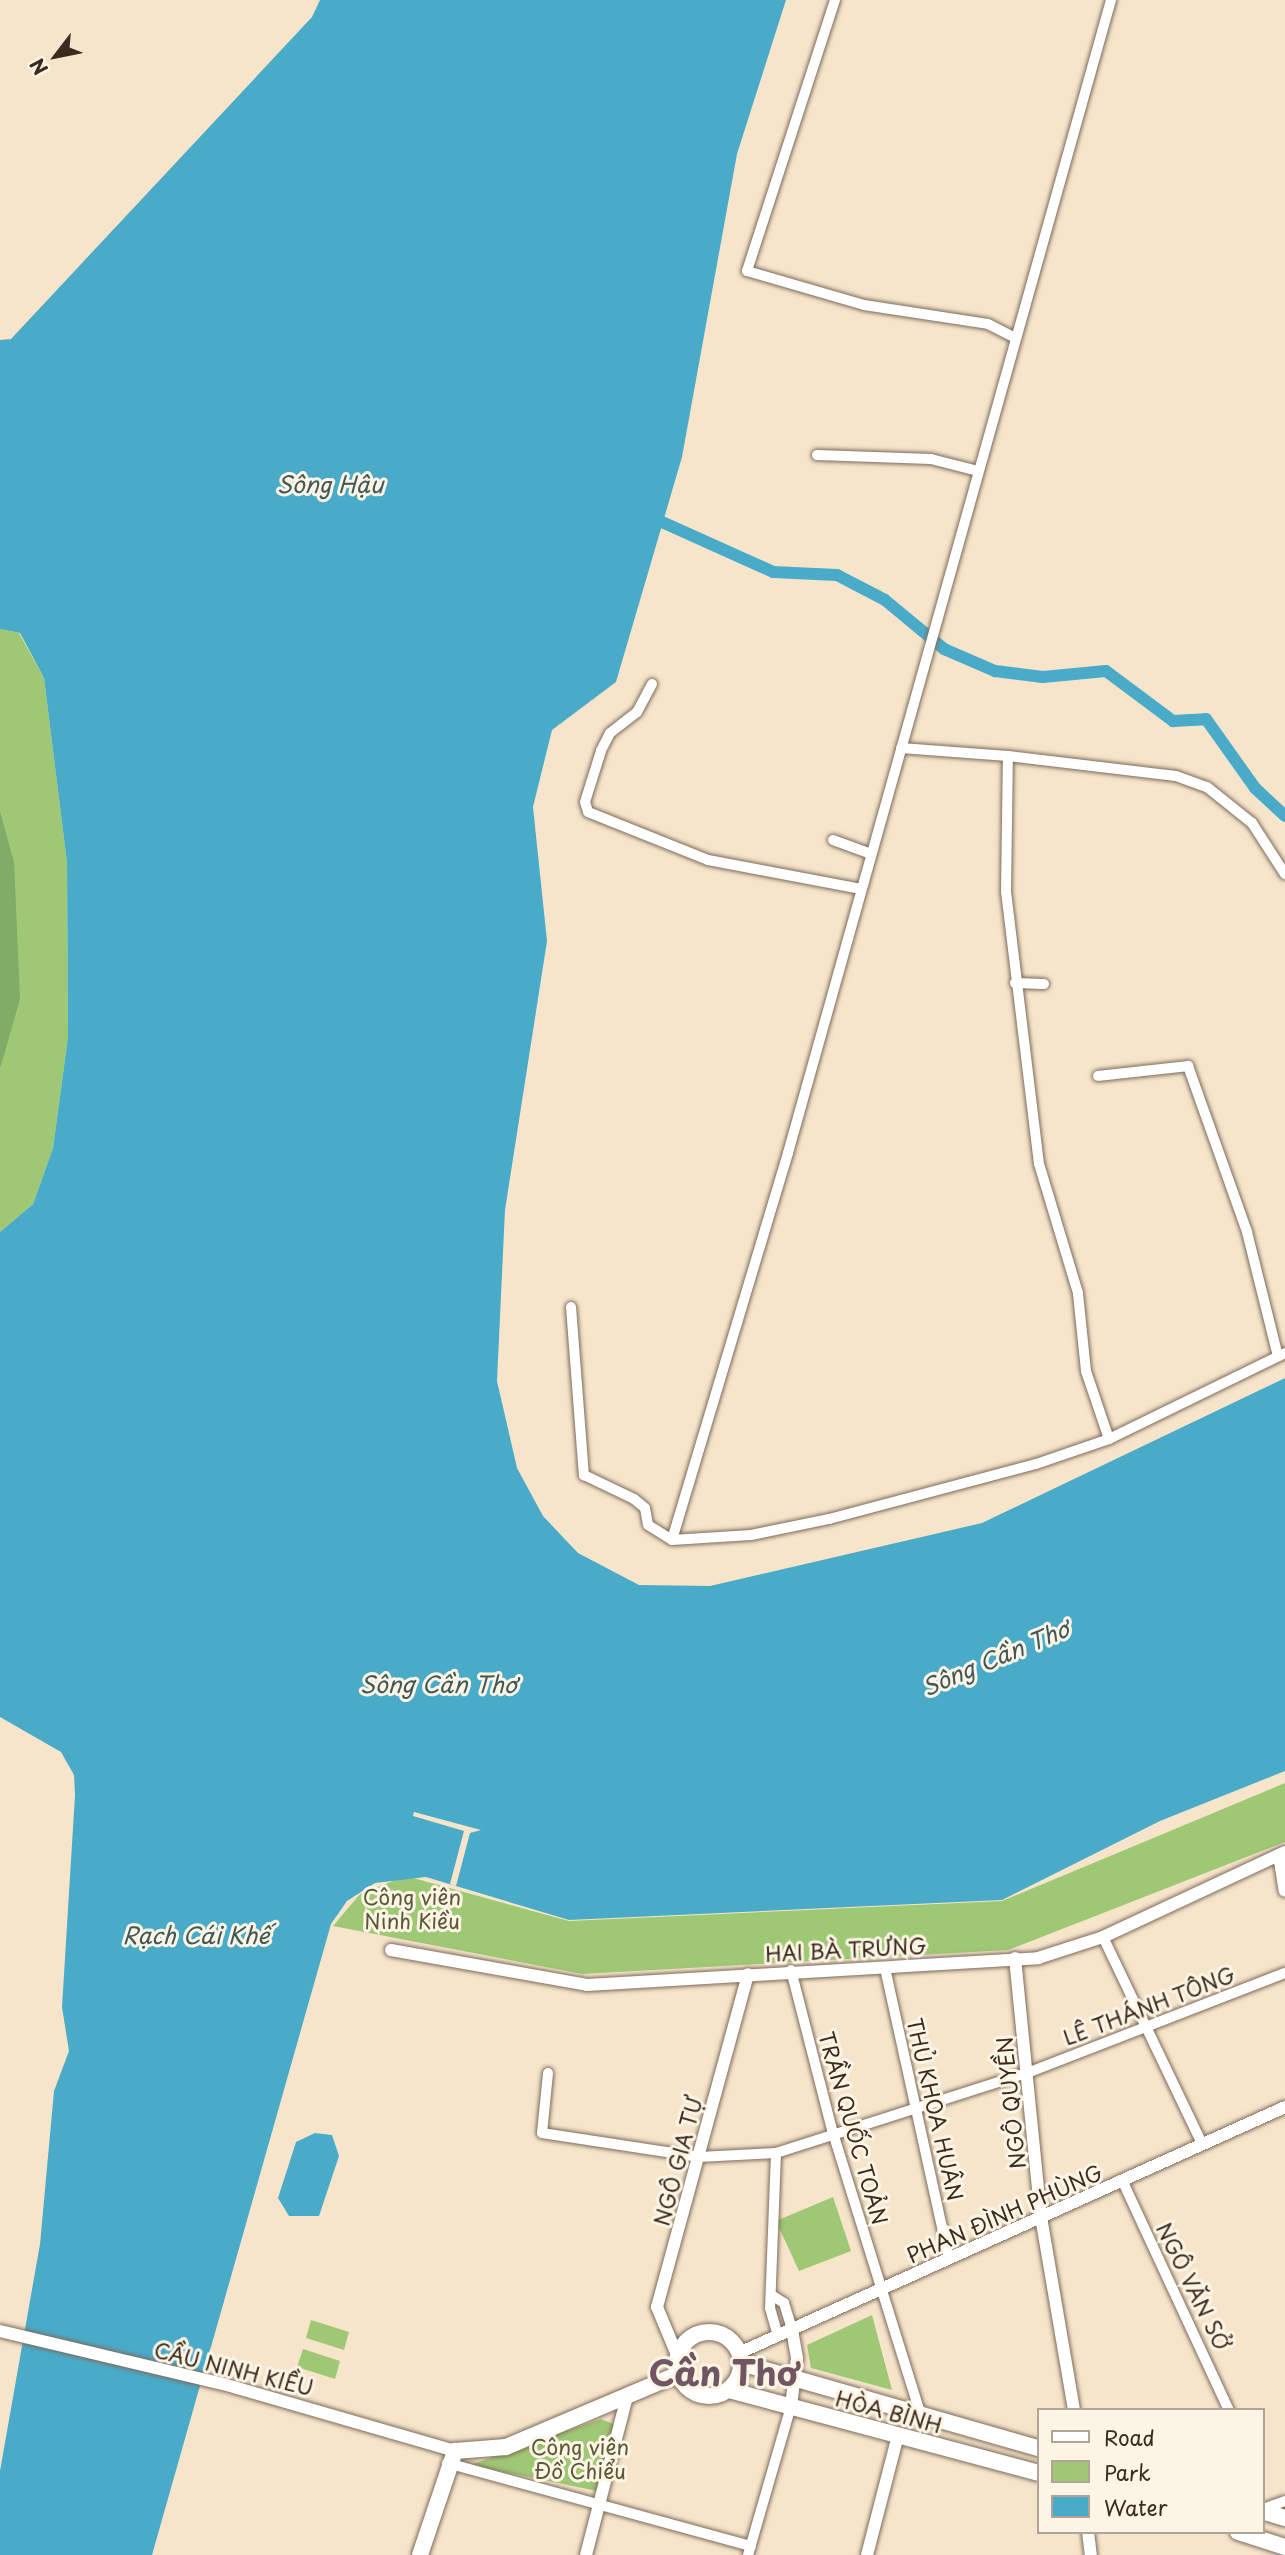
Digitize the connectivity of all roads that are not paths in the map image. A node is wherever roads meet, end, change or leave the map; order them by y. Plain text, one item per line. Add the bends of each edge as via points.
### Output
1 (835, 0) edge
2 (1111, 0) edge
3 (1015, 338) junction
4 (817, 456) dead end
5 (978, 471) junction
6 (652, 684) dead end
7 (901, 748) junction
8 (1008, 756) junction
9 (833, 840) dead end
10 (871, 854) junction
11 (1285, 874) edge
12 (861, 889) junction
13 (1016, 983) junction
14 (1044, 984) dead end
15 (1098, 1076) dead end
16 (571, 1307) dead end
17 (1282, 1354) edge
18 (1108, 1439) junction
19 (672, 1540) junction
20 (1282, 1854) edge
21 (1285, 1891) edge
22 (1103, 1937) junction
23 (391, 1950) dead end
24 (1015, 1958) junction
25 (885, 1968) junction
26 (791, 1970) junction
27 (1285, 1973) edge
28 (748, 1974) junction
29 (1146, 2028) junction
30 (548, 2073) dead end
31 (1027, 2073) junction
32 (916, 2107) junction
33 (1285, 2107) edge
34 (832, 2133) junction
35 (1202, 2144) junction
36 (776, 2153) junction
37 (699, 2157) junction
38 (1122, 2180) junction
39 (1041, 2217) junction
40 (949, 2258) junction
41 (882, 2289) junction
42 (773, 2296) junction
43 (792, 2330) junction
44 (0, 2331) edge
45 (778, 2336) junction
46 (677, 2355) junction
47 (740, 2358) junction
48 (680, 2374) junction
49 (796, 2379) junction
50 (729, 2390) junction
51 (627, 2397) junction
52 (791, 2406) junction
53 (1074, 2408) edge
54 (1228, 2408) edge
55 (920, 2415) junction
56 (898, 2435) junction
57 (1036, 2447) edge
58 (451, 2457) junction
59 (1036, 2472) edge
60 (1285, 2501) edge
61 (604, 2503) junction
62 (1264, 2510) edge
63 (1264, 2512) edge
64 (1285, 2518) edge
65 (1088, 2534) edge
66 (1258, 2535) edge
67 (1285, 2547) edge
68 (749, 2550) edge
69 (420, 2555) edge
70 (586, 2555) edge
71 (867, 2555) edge
72 (1091, 2555) edge

1 - 3 street via 747,271 864,305 988,324
2 - 3 street
3 - 5 street
4 - 5 street via 931,459
5 - 7 street
6 - 12 street via 637,712 610,733 601,751 586,802 588,813 627,822 708,860
7 - 8 street
7 - 10 street
8 - 11 street via 1196,783 1252,823
8 - 13 street via 1006,891
9 - 10 street
10 - 12 street
12 - 19 street
13 - 14 street
13 - 18 street via 1039,1164 1078,1293 1086,1371
15 - 17 street via 1188,1066 1247,1232
16 - 19 street via 584,1475 645,1507 648,1525
17 - 18 street
18 - 19 street via 829,1519 751,1535
20 - 21 street
20 - 22 street, HAI BÀ TRƯNG
22 - 24 street, HAI BÀ TRƯNG via 1038,1958
22 - 29 street
23 - 28 street, HAI BÀ TRƯNG via 587,1985
24 - 25 street, HAI BÀ TRƯNG
24 - 31 street, NGÔ QUYỀN
25 - 26 street, HAI BÀ TRƯNG
25 - 32 street, THỦ KHOA HUÂN
26 - 28 street, HAI BÀ TRƯNG
26 - 34 street, TRẦN QUỐC TOẢN
27 - 29 street, LÊ THÁNH TÔNG
28 - 37 street, NGÔ GIA TỰ
29 - 31 street, LÊ THÁNH TÔNG
29 - 35 street
30 - 37 street, LÊ THÁNH TÔNG via 542,2133
31 - 32 street, LÊ THÁNH TÔNG
31 - 39 street, NGÔ QUYỀN
32 - 34 street, LÊ THÁNH TÔNG
32 - 40 street, THỦ KHOA HUÂN
33 - 35 street, PHAN ĐÌNH PHÙNG
34 - 36 street, LÊ THÁNH TÔNG
34 - 41 street, TRẦN QUỐC TOẢN
35 - 38 street, PHAN ĐÌNH PHÙNG
36 - 37 street, LÊ THÁNH TÔNG
36 - 42 street
37 - 46 street, NGÔ GIA TỰ via 657,2307
38 - 39 street, PHAN ĐÌNH PHÙNG
38 - 54 street, NGÔ VĂN SỞ
39 - 40 street, PHAN ĐÌNH PHÙNG
39 - 53 street, NGÔ QUYỀN
40 - 41 street, PHAN ĐÌNH PHÙNG
41 - 43 street, PHAN ĐÌNH PHÙNG
41 - 55 street, TRẦN QUỐC TOẢN
42 - 43 street via 784,2303
42 - 45 street
43 - 45 street, PHAN ĐÌNH PHÙNG
43 - 49 street
44 - 58 street, CẦU NINH KIỀU via 399,2432
45 - 47 street, PHAN ĐÌNH PHÙNG
46 - 47 main road via 704,2333 725,2337
46 - 48 main road
47 - 49 main road, HÒA BÌNH
47 - 50 main road
48 - 50 main road via 700,2395
48 - 51 main road
49 - 52 street
49 - 55 main road, HÒA BÌNH
50 - 52 main road, HÒA BÌNH
51 - 58 main road via 506,2447
51 - 61 street
52 - 56 main road, HÒA BÌNH
52 - 68 street
55 - 57 main road, HÒA BÌNH
56 - 59 main road, HÒA BÌNH
56 - 71 street
58 - 61 street
58 - 69 main road
60 - 62 street
61 - 68 street
61 - 70 street
63 - 64 main road
65 - 72 street
66 - 67 main road

